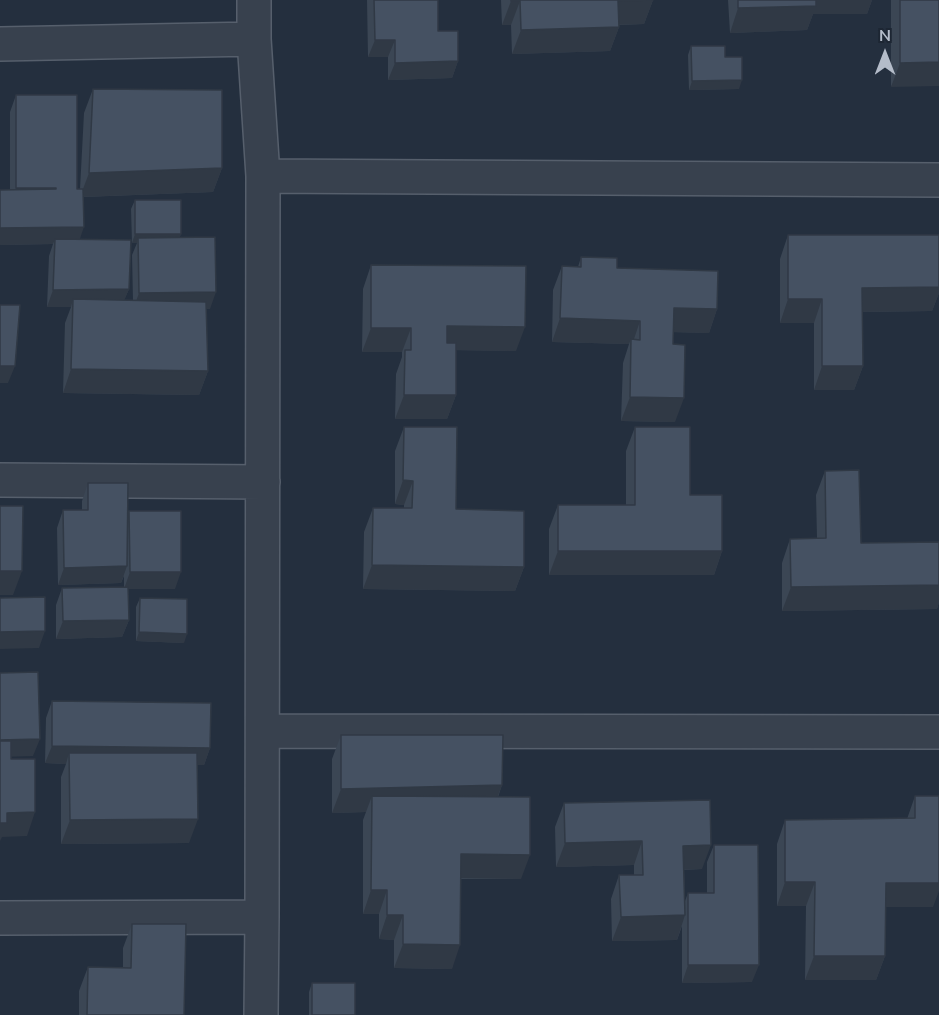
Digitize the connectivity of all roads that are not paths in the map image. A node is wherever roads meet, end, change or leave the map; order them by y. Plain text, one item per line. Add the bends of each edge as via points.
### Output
1 (254, 0) edge
2 (254, 39) junction
3 (0, 44) edge
4 (263, 176) junction
5 (939, 180) edge
6 (0, 480) edge
7 (263, 482) junction
8 (263, 731) junction
9 (939, 732) edge
10 (262, 917) junction
11 (0, 918) edge
12 (261, 1015) edge

1 - 2 street
2 - 3 street
2 - 4 street
4 - 5 street
4 - 7 street
6 - 7 street
7 - 8 street
8 - 9 street
8 - 10 street
10 - 11 street
10 - 12 street

